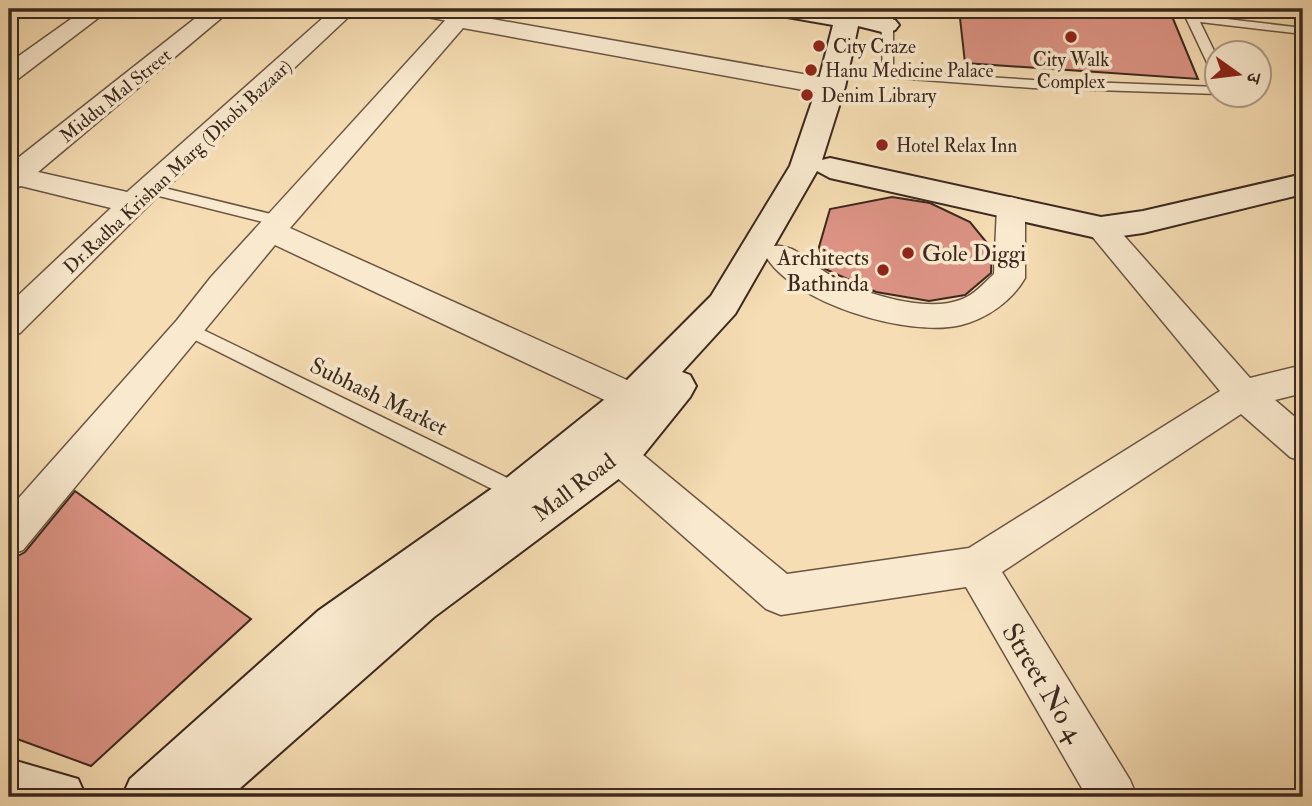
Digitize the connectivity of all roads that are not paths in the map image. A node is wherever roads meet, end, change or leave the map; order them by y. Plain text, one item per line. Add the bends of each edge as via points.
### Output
1 (99, 9) edge
2 (221, 9) edge
3 (346, 9) edge
4 (402, 9) edge
5 (779, 9) edge
6 (868, 16) edge
7 (458, 20) junction
8 (1303, 31) edge
9 (1204, 44) edge
10 (9, 74) edge
11 (831, 87) junction
12 (1204, 91) edge
13 (830, 168) junction
14 (11, 177) edge
15 (1303, 184) edge
16 (141, 197) junction
17 (1012, 207) junction
18 (274, 226) junction
19 (1101, 228) junction
20 (780, 255) junction
21 (9, 324) edge
22 (189, 329) junction
23 (1303, 379) edge
24 (1243, 394) junction
25 (646, 403) junction
26 (1303, 446) edge
27 (618, 456) junction
28 (533, 500) junction
29 (9, 537) edge
30 (976, 566) junction
31 (9, 785) edge
32 (60, 797) edge
33 (148, 797) edge
34 (191, 797) edge
35 (1112, 797) edge

1 - 10 street
2 - 14 street, Middu Mal Street
3 - 16 street, Dr.Radha Krishan Marg (Dhobi Bazaar)
4 - 7 lane
5 - 6 main road
6 - 11 main road
6 - 12 lane via 887,74
6 - 13 main road, Mall Road via 854,91
7 - 11 street
7 - 18 street
8 - 9 lane via 1192,18
11 - 25 main road via 805,166 723,305
13 - 17 main road
13 - 20 main road, Mall Road
14 - 16 street
15 - 19 main road
16 - 18 lane
16 - 21 street, Dr.Radha Krishan Marg (Dhobi Bazaar)
17 - 19 main road
17 - 20 street via 1009,278 962,313 918,315 869,306 823,286
18 - 22 street
18 - 25 street
19 - 24 street
20 - 25 main road, Mall Road via 733,324
22 - 28 lane, Subhash Market
22 - 29 street
23 - 24 street
24 - 26 street
24 - 30 street
25 - 27 main road, Mall Road
25 - 28 main road
27 - 28 main road, Mall Road
27 - 30 street via 780,595
28 - 33 main road via 334,627
28 - 34 main road, Mall Road
30 - 35 street, Street No 4
31 - 32 main road

